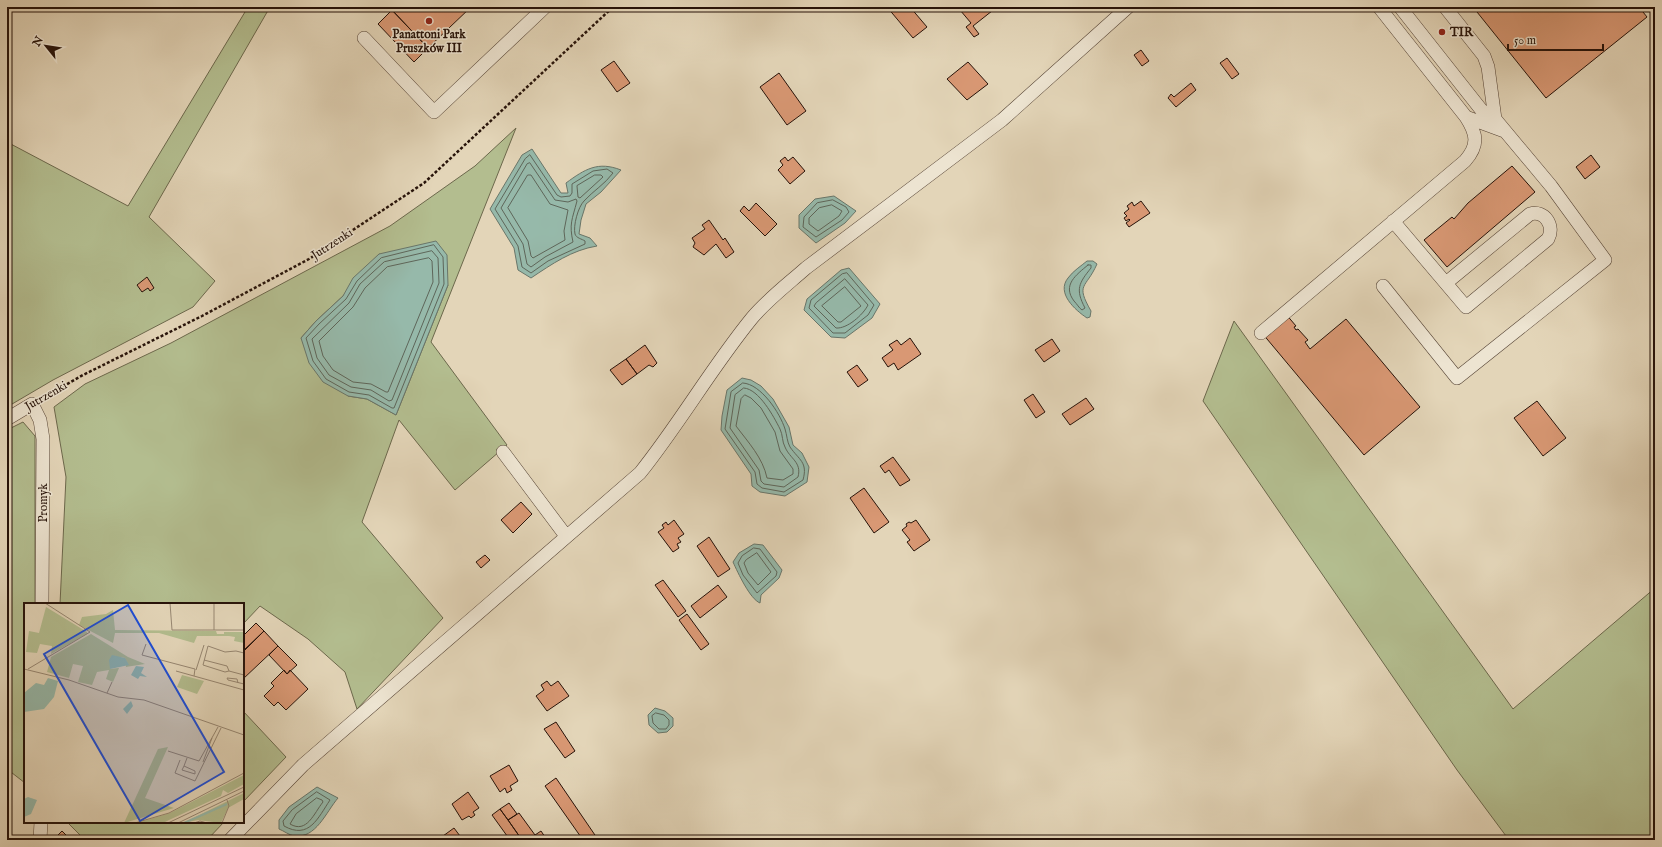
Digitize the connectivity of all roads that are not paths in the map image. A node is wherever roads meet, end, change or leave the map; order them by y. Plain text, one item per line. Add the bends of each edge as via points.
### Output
1 (545, 7) edge
2 (1128, 7) edge
3 (1379, 7) edge
4 (1400, 7) edge
5 (1445, 7) edge
6 (364, 38) dead end
7 (1466, 117) junction
8 (1495, 119) junction
9 (1506, 132) junction
10 (1393, 221) junction
11 (1446, 283) junction
12 (1383, 286) dead end
13 (1261, 333) dead end
14 (32, 404) joint
15 (7, 419) edge
16 (504, 452) dead end
17 (566, 536) junction
18 (42, 603) edge
19 (41, 823) edge
20 (40, 840) edge
21 (230, 840) edge

1 - 6 street via 434,112
2 - 17 street via 1002,120 779,291 753,317 640,472
3 - 7 street
4 - 8 street via 1483,112
5 - 8 street via 1484,56 1488,67
7 - 9 street
7 - 10 street via 1475,136 1472,154
8 - 9 street
9 - 12 street via 1551,186 1605,260 1456,378
10 - 11 street
10 - 13 street
11 - 11 street via 1466,307 1548,239 1551,233 1550,225 1543,215 1536,212 1530,214
14 - 15 street, Jutrzenki
14 - 18 street, Promyk via 40,420 43,439
16 - 17 street
17 - 21 street via 303,765
19 - 20 street

